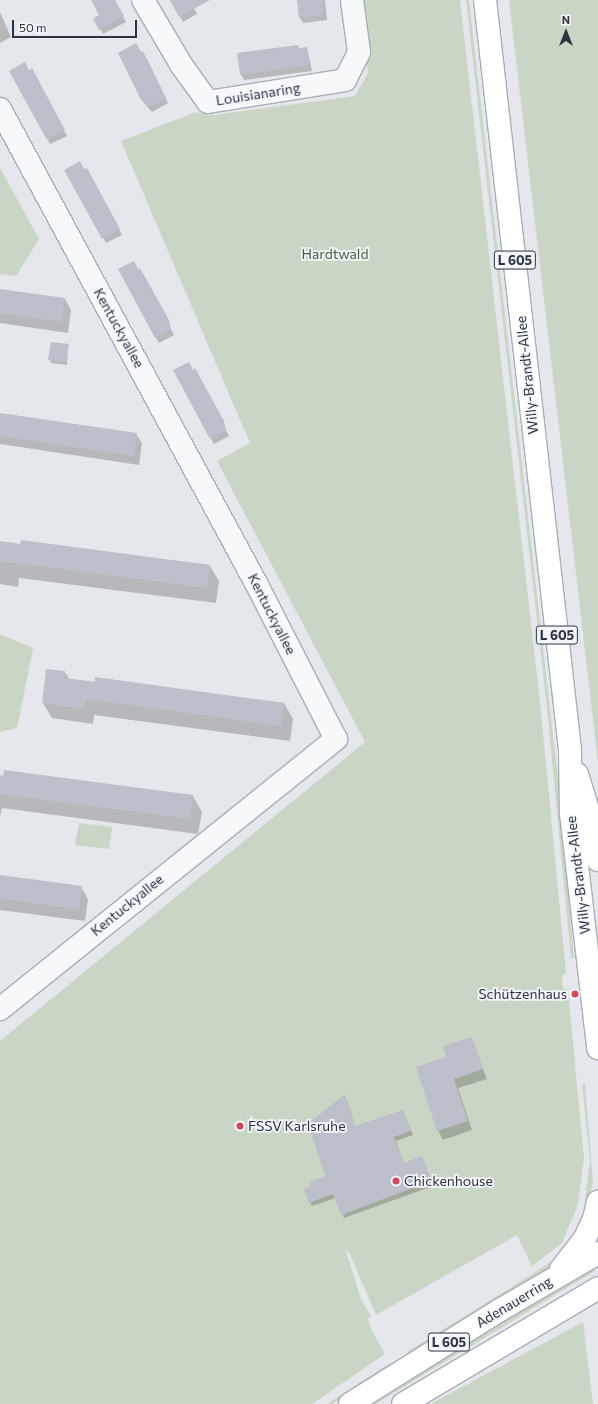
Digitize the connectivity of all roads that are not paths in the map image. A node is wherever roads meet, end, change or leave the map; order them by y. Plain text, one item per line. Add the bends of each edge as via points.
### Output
1 (143, 0) edge
2 (352, 0) edge
3 (485, 0) edge
4 (0, 109) edge
5 (570, 750) junction
6 (598, 860) edge
7 (0, 1010) edge
8 (598, 1048) edge
9 (598, 1200) edge
10 (598, 1253) edge
11 (549, 1281) junction
12 (598, 1288) edge
13 (350, 1404) edge
14 (403, 1404) edge

1 - 2 street, Louisianaring via 182,66 208,102 345,80 359,52
3 - 5 main road, Willy-Brandt-Allee / L 605
4 - 7 street, Kentuckyallee via 249,569 336,739
5 - 6 main road, Willy-Brandt-Allee / L 605 via 590,816
5 - 8 main road, Willy-Brandt-Allee / L 605 via 571,813
9 - 11 main road via 594,1219 585,1238 571,1258
10 - 11 main road, Adenauerring / L 605
11 - 13 main road, Adenauerring / L 605
12 - 14 main road, L 605

